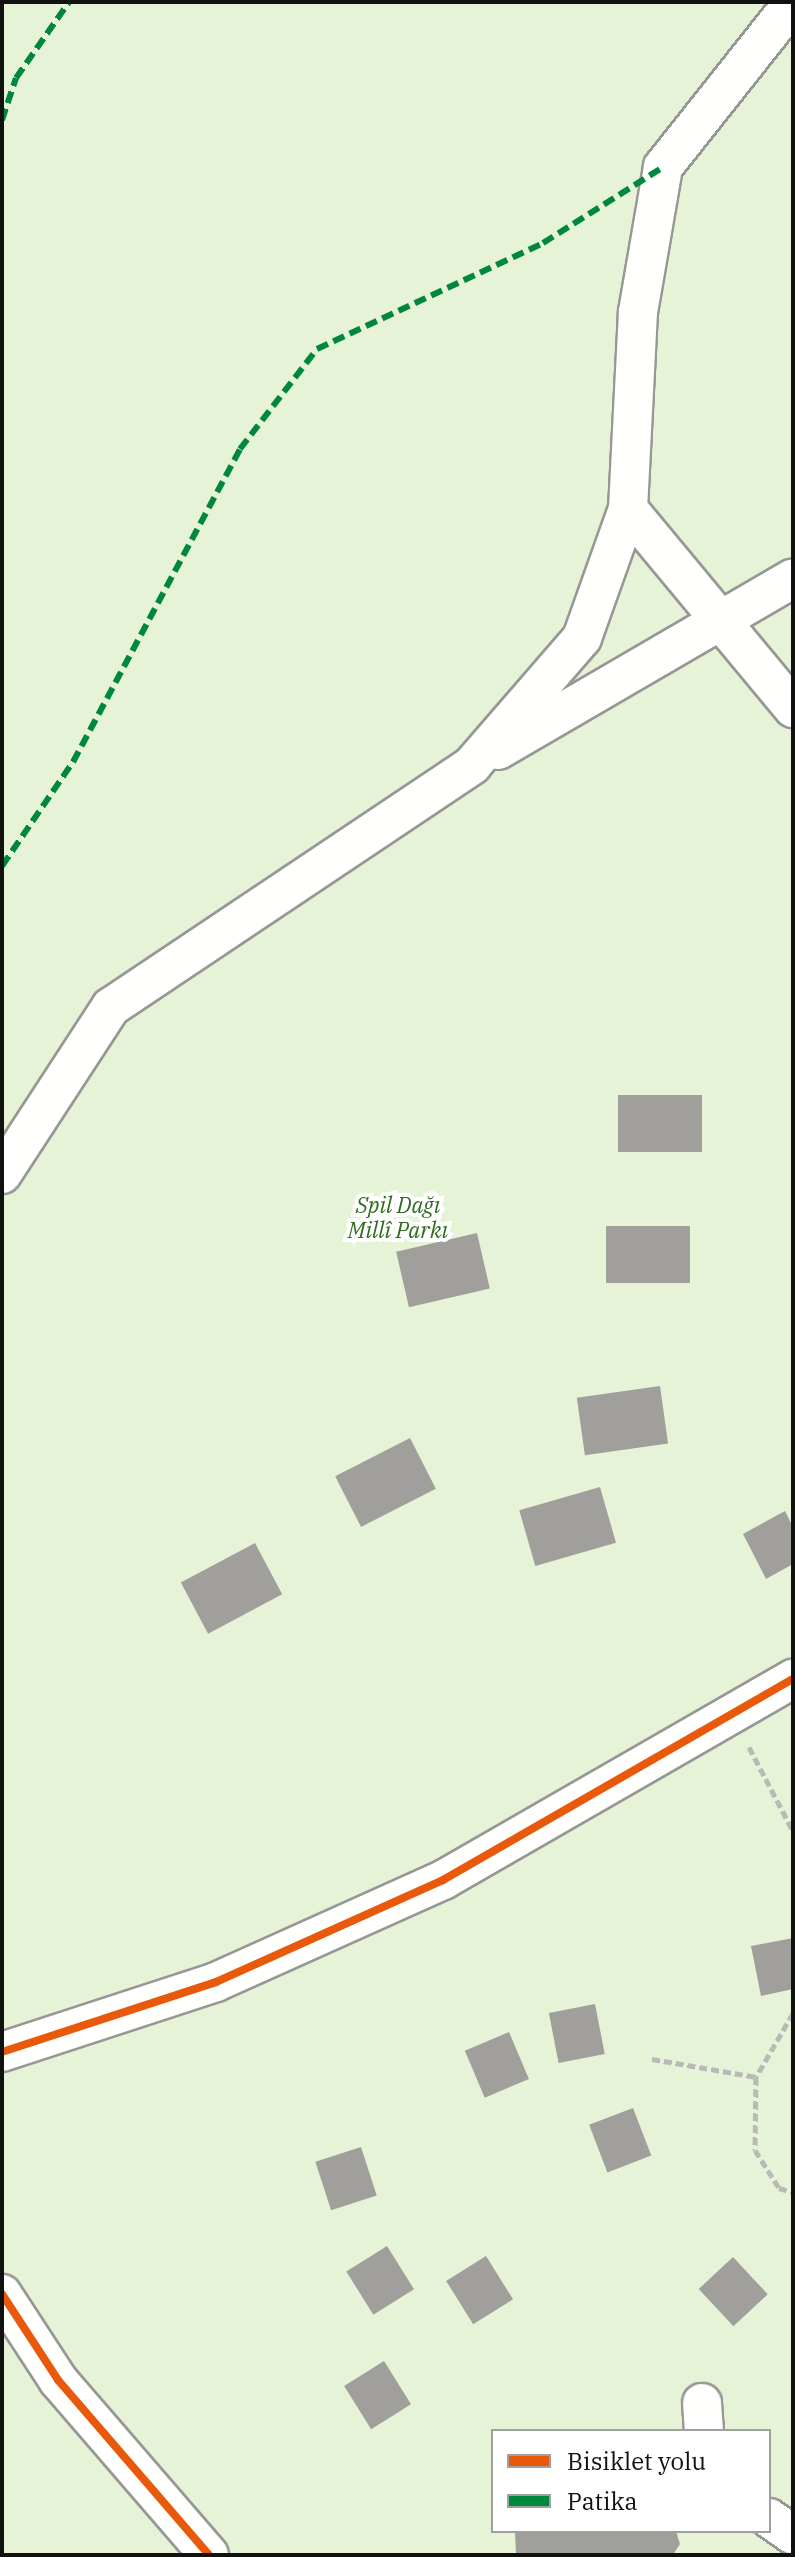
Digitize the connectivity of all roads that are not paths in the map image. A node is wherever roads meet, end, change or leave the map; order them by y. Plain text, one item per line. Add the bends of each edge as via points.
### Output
1 (793, 3) edge
2 (628, 509) junction
3 (793, 578) edge
4 (721, 620) junction
5 (793, 708) edge
6 (472, 765) junction
7 (2, 1174) edge
8 (793, 1679) edge
9 (2, 2052) edge
10 (2, 2294) edge
11 (771, 2519) edge
12 (793, 2535) edge
13 (209, 2555) edge

1 - 2 street via 663,167 638,312
2 - 4 street
2 - 6 street via 582,638
3 - 4 street
4 - 5 street
4 - 6 street
6 - 7 street via 111,1007
8 - 9 street via 443,1880 216,1982
10 - 13 street via 58,2380
11 - 12 street

